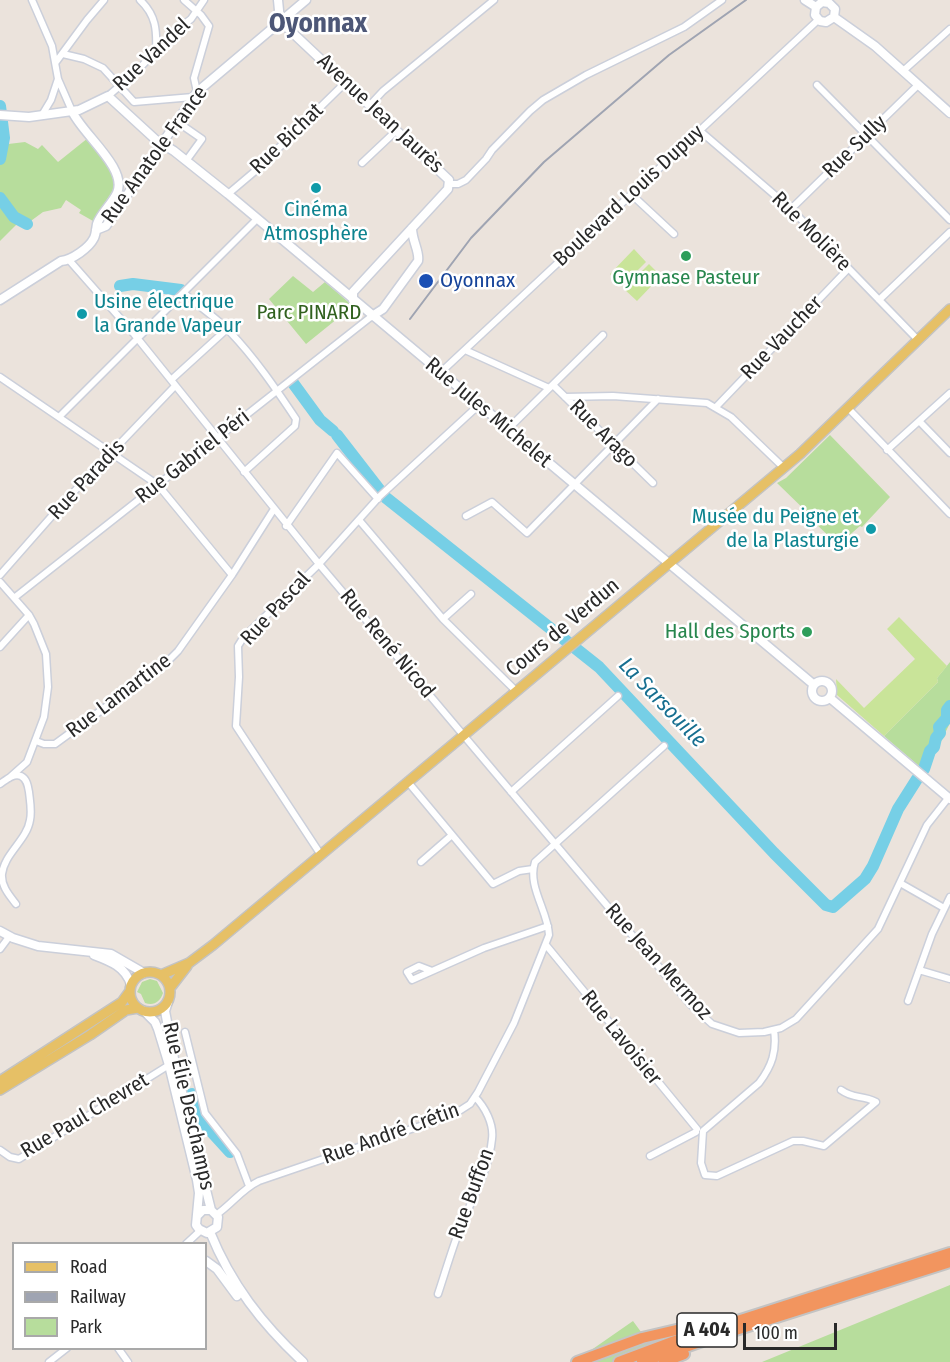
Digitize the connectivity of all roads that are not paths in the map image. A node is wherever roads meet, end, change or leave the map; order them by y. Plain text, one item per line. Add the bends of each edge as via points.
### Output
1 (104, 0) edge
2 (140, 0) edge
3 (184, 0) edge
4 (204, 0) edge
5 (278, 0) edge
6 (306, 0) edge
7 (494, 0) edge
8 (722, 0) edge
9 (806, 0) edge
10 (36, 2) edge
11 (835, 3) edge
12 (816, 7) junction
13 (197, 11) junction
14 (834, 17) junction
15 (818, 20) junction
16 (280, 21) junction
17 (950, 29) edge
18 (156, 52) junction
19 (63, 54) junction
20 (56, 62) junction
21 (903, 71) junction
22 (58, 79) junction
23 (346, 82) junction
24 (818, 85) dead end
25 (918, 85) junction
26 (120, 88) junction
27 (195, 95) junction
28 (108, 96) junction
29 (370, 105) junction
30 (72, 111) junction
31 (950, 113) edge
32 (1, 115) edge
33 (42, 115) junction
34 (176, 121) junction
35 (397, 130) junction
36 (699, 130) junction
37 (867, 135) junction
38 (161, 143) junction
39 (186, 161) junction
40 (362, 163) dead end
41 (449, 184) junction
42 (228, 194) junction
43 (631, 194) junction
44 (791, 209) junction
45 (257, 219) junction
46 (950, 220) edge
47 (412, 228) junction
48 (96, 230) junction
49 (950, 232) edge
50 (674, 234) dead end
51 (69, 260) junction
52 (848, 269) junction
53 (184, 293) junction
54 (0, 300) edge
55 (353, 300) junction
56 (879, 300) junction
57 (950, 309) edge
58 (372, 316) junction
59 (227, 329) junction
60 (603, 335) dead end
61 (138, 338) junction
62 (918, 340) junction
63 (465, 350) junction
64 (440, 373) junction
65 (0, 376) edge
66 (173, 383) junction
67 (551, 387) junction
68 (277, 391) junction
69 (950, 393) edge
70 (565, 397) junction
71 (658, 399) junction
72 (479, 405) junction
73 (716, 407) junction
74 (848, 408) junction
75 (59, 417) junction
76 (920, 422) junction
77 (508, 429) junction
78 (217, 438) junction
79 (614, 445) junction
80 (887, 450) junction
81 (112, 453) junction
82 (950, 453) edge
83 (784, 468) junction
84 (244, 472) junction
85 (653, 483) dead end
86 (574, 484) junction
87 (158, 485) junction
88 (381, 496) junction
89 (949, 501) edge
90 (943, 507) junction
91 (274, 510) junction
92 (950, 514) edge
93 (466, 516) dead end
94 (359, 520) junction
95 (286, 526) junction
96 (669, 563) junction
97 (319, 564) junction
98 (0, 575) edge
99 (232, 575) junction
100 (0, 582) edge
101 (471, 594) dead end
102 (14, 598) junction
103 (29, 615) junction
104 (443, 619) junction
105 (0, 647) edge
106 (813, 684) junction
107 (516, 691) junction
108 (618, 696) dead end
109 (830, 698) junction
110 (464, 735) junction
111 (36, 741) junction
112 (664, 746) dead end
113 (27, 762) junction
114 (9, 778) junction
115 (408, 782) junction
116 (0, 784) edge
117 (28, 784) junction
118 (511, 792) junction
119 (949, 797) edge
120 (452, 835) junction
121 (555, 843) junction
122 (321, 855) junction
123 (421, 862) dead end
124 (533, 869) junction
125 (900, 883) junction
126 (950, 897) edge
127 (16, 904) dead end
128 (944, 908) junction
129 (548, 926) junction
130 (4, 934) edge
131 (546, 945) junction
132 (0, 949) edge
133 (85, 952) junction
134 (189, 963) junction
135 (919, 970) junction
136 (432, 971) dead end
137 (144, 973) junction
138 (161, 975) junction
139 (950, 980) edge
140 (131, 988) junction
141 (170, 988) junction
142 (908, 1001) dead end
143 (168, 1002) junction
144 (141, 1009) junction
145 (774, 1030) junction
146 (185, 1032) dead end
147 (169, 1065) junction
148 (0, 1081) edge
149 (0, 1090) edge
150 (841, 1090) dead end
151 (475, 1097) junction
152 (699, 1132) junction
153 (0, 1150) edge
154 (650, 1156) dead end
155 (249, 1186) junction
156 (214, 1212) junction
157 (197, 1216) junction
158 (205, 1231) junction
159 (189, 1242) edge
160 (950, 1253) edge
161 (207, 1262) edge
162 (950, 1262) edge
163 (438, 1294) dead end
164 (797, 1307) junction
165 (289, 1349) junction
166 (65, 1350) edge
167 (50, 1362) edge
168 (303, 1362) edge
169 (577, 1362) edge
170 (619, 1362) edge
171 (642, 1362) edge
172 (664, 1362) edge

1 - 19 street
2 - 18 street via 155,23
3 - 13 street
4 - 13 street, Rue Vandel
5 - 16 main road
6 - 16 main road, Rue Anatole France
7 - 29 street
8 - 41 street via 684,27 543,100 466,180
9 - 12 main road
10 - 20 street
11 - 12 main road
11 - 14 main road
12 - 15 main road
13 - 18 street, Rue Vandel
13 - 27 street via 209,26 194,78
14 - 15 main road via 826,22
14 - 21 main road
15 - 36 street, Boulevard Louis Dupuy
16 - 23 main road, Avenue Jean Jaurès
16 - 27 main road, Rue Anatole France
17 - 21 street
18 - 26 street, Rue Vandel
19 - 20 street
19 - 26 street via 104,68
20 - 22 street
21 - 25 main road
22 - 30 street
22 - 33 street
23 - 29 main road, Avenue Jean Jaurès
23 - 42 street, Rue Bichat
24 - 37 street
25 - 31 main road
25 - 37 street, Rue Sully
26 - 27 street via 134,102
26 - 28 street, Rue Vandel
27 - 34 main road, Rue Anatole France
28 - 30 main road, Rue Vandel
28 - 38 main road, Rue Jules Michelet
29 - 35 main road, Avenue Jean Jaurès
30 - 33 main road, Rue Vandel
30 - 48 main road via 114,166 118,180 117,194
32 - 33 main road, Rue Vandel
34 - 38 main road, Rue Anatole France
34 - 39 street via 202,139
35 - 40 street
35 - 41 main road, Avenue Jean Jaurès via 447,177
36 - 43 street, Boulevard Louis Dupuy
36 - 44 street, Rue Molière
37 - 44 street, Rue Sully
37 - 46 street
38 - 39 main road, Rue Jules Michelet
38 - 48 main road, Rue Anatole France via 106,226
39 - 42 main road, Rue Jules Michelet
41 - 47 main road
42 - 45 main road, Rue Jules Michelet
43 - 50 street
43 - 63 street, Boulevard Louis Dupuy
44 - 52 street, Rue Molière
45 - 53 street
45 - 55 main road, Rue Jules Michelet
47 - 55 main road via 353,292
47 - 58 main road via 418,261 383,309
48 - 51 main road, Rue Anatole France via 91,242
49 - 56 street
51 - 54 main road, Rue Anatole France via 61,261
51 - 61 street, Rue René Nicod
52 - 56 street, Rue Molière
52 - 73 street, Rue Vaucher
53 - 59 street
53 - 61 street
55 - 58 main road, Rue Jules Michelet
56 - 62 street, Rue Molière
57 - 62 main road, Cours de Verdun
58 - 64 main road, Rue Jules Michelet
58 - 68 street, Rue Gabriel Péri
59 - 66 street, Rue Paradis
59 - 68 street
60 - 67 street
61 - 66 street, Rue René Nicod
61 - 75 street
62 - 74 main road, Cours de Verdun
63 - 64 street, Boulevard Louis Dupuy
63 - 67 street
64 - 72 main road, Rue Jules Michelet
65 - 75 street
66 - 78 street, Rue René Nicod
66 - 81 street, Rue Paradis
67 - 70 street, Rue Arago
67 - 77 street
68 - 78 street, Rue Gabriel Péri
68 - 84 street via 295,426
69 - 76 street
70 - 71 street
70 - 79 street, Rue Arago
71 - 73 street via 695,401
71 - 79 street
72 - 77 main road, Rue Jules Michelet
72 - 88 street, Rue Pascal
73 - 83 street
74 - 80 street
74 - 83 main road, Cours de Verdun
75 - 81 street
76 - 80 street
76 - 82 street
77 - 86 main road, Rue Jules Michelet
78 - 84 street, Rue René Nicod
78 - 87 street, Rue Gabriel Péri
79 - 85 street, Rue Arago
79 - 86 street
80 - 90 street
81 - 87 street
81 - 98 street, Rue Paradis
83 - 96 main road, Cours de Verdun
84 - 91 street, Rue René Nicod
86 - 93 street via 527,533 492,502
86 - 96 main road, Rue Jules Michelet
87 - 99 street
87 - 102 street, Rue Gabriel Péri
88 - 94 street, Rue Pascal
88 - 95 street via 337,453
89 - 90 street
90 - 92 street
91 - 95 street, Rue René Nicod
91 - 99 street, Rue Lamartine
94 - 97 street, Rue Pascal
94 - 104 street
95 - 97 street, Rue René Nicod
96 - 106 main road, Rue Jules Michelet
96 - 107 main road, Cours de Verdun
97 - 110 street, Rue René Nicod
97 - 122 street, Rue Pascal via 240,642 236,726
99 - 111 street, Rue Lamartine via 188,639 166,663 55,744
100 - 102 street
101 - 104 street
102 - 103 street
103 - 105 street
103 - 111 street via 46,654 47,704
104 - 107 street
106 - 109 main road via 811,691 816,699
106 - 109 main road via 821,680 830,684
107 - 110 main road, Cours de Verdun
108 - 118 street
109 - 119 main road
110 - 115 main road, Cours de Verdun
110 - 118 street, Rue Jean Mermoz
111 - 113 street
112 - 121 street
113 - 114 street
113 - 117 street
114 - 116 street
114 - 117 street via 18,775
115 - 120 street
115 - 122 main road, Cours de Verdun
117 - 127 street via 29,826 2,874 4,886
118 - 121 street, Rue Jean Mermoz
119 - 125 street, Rue Jean Mermoz via 927,825
120 - 123 street
120 - 124 street via 493,884 519,871
121 - 124 street
121 - 145 street, Rue Jean Mermoz via 704,1018 739,1033
122 - 134 main road, Cours de Verdun
124 - 129 street, Rue André Crétin
125 - 128 street
125 - 145 street, Rue Jean Mermoz via 878,929 804,1011
126 - 128 street
128 - 135 street
129 - 131 street, Rue André Crétin
129 - 136 street
130 - 132 street
130 - 133 main road via 38,946
131 - 151 street, Rue André Crétin via 514,1023
131 - 152 street, Rue Lavoisier
133 - 137 main road via 111,954
133 - 140 main road via 117,964 126,972
134 - 138 main road, Cours de Verdun
134 - 141 main road, Cours de Verdun
135 - 139 street
135 - 142 street
137 - 138 main road
137 - 140 main road
138 - 141 main road
140 - 144 main road via 131,997
140 - 148 main road via 122,1002
141 - 143 main road
143 - 144 main road via 157,1011
143 - 156 main road, Rue Élie Deschamps via 165,1011 176,1064
144 - 147 main road, Rue Élie Deschamps via 155,1022
144 - 149 main road via 126,1010
145 - 152 street via 774,1056 766,1074
146 - 155 street via 205,1113 237,1155
147 - 153 street, Rue Paul Chevret via 19,1159
147 - 157 main road, Rue Élie Deschamps via 197,1180
150 - 152 street via 851,1098 866,1097 876,1102 824,1146 793,1141 713,1177 705,1175 701,1168
151 - 155 street, Rue André Crétin via 456,1113
151 - 163 street, Rue Buffon via 488,1116 492,1139
152 - 154 street
155 - 156 street, Rue André Crétin
156 - 157 main road via 203,1210
156 - 158 main road via 218,1223
157 - 158 main road via 196,1225
158 - 159 street
158 - 165 main road via 245,1299
160 - 164 highway, A 404
161 - 165 main road via 217,1269 245,1308
162 - 164 highway, A 404
164 - 169 highway via 642,1338
164 - 170 highway, A 404 via 675,1341
164 - 171 highway, A 404
164 - 172 highway
165 - 168 main road
166 - 167 street

